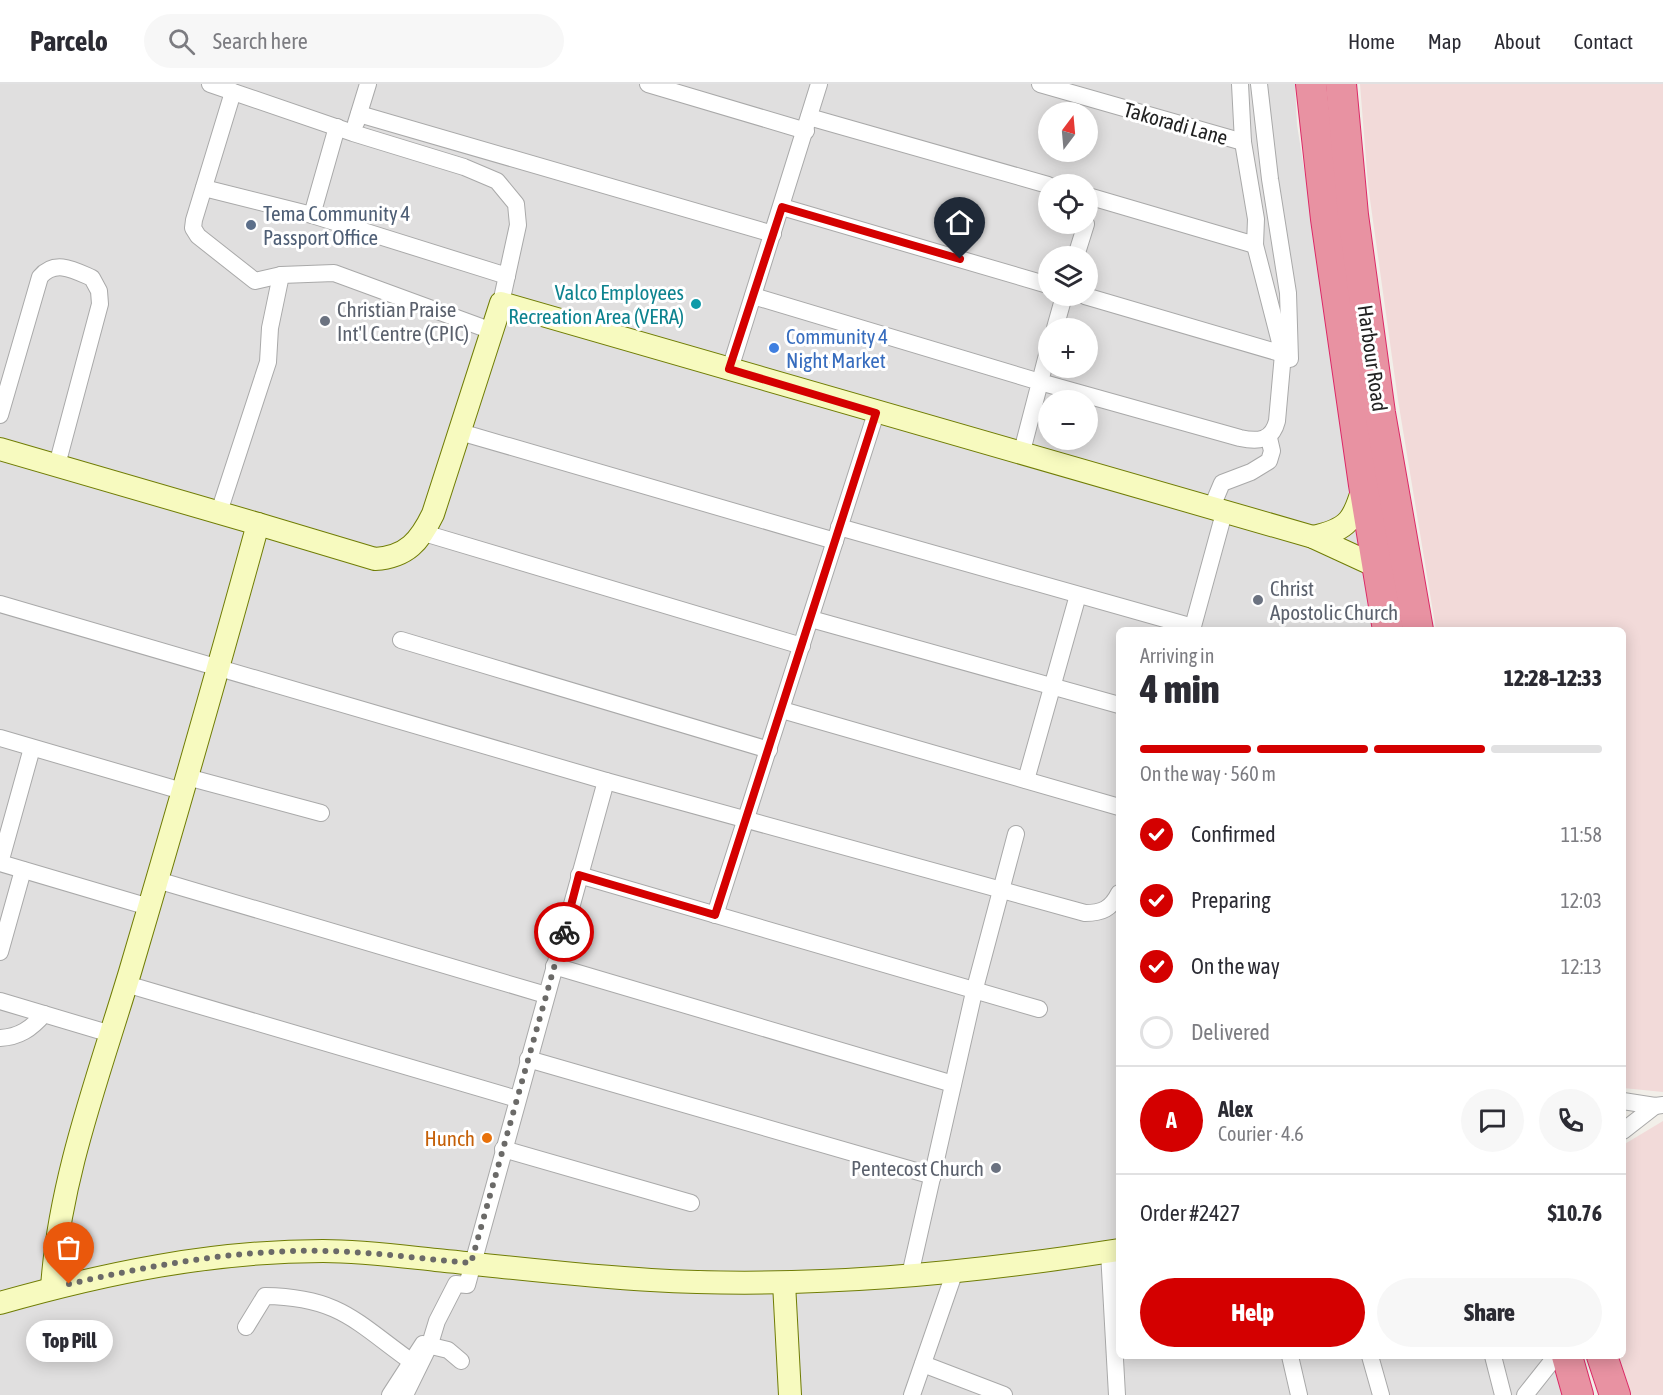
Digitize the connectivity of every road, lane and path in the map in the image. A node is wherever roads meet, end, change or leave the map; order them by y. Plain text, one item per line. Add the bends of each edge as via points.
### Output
1 (210, 84) edge
2 (368, 84) edge
3 (648, 84) edge
4 (819, 84) edge
5 (1040, 84) edge
6 (1240, 84) edge
7 (1259, 84) edge
8 (1311, 84) edge
9 (1341, 84) edge
10 (234, 92) junction
11 (359, 114) junction
12 (808, 124) junction
13 (337, 127) junction
14 (353, 133) junction
15 (1243, 142) junction
16 (1038, 182) edge
17 (204, 188) junction
18 (1098, 199) edge
19 (782, 207) junction
20 (312, 215) junction
21 (773, 234) junction
22 (1255, 245) junction
23 (280, 275) junction
24 (507, 276) junction
25 (1038, 282) edge
26 (753, 296) junction
27 (1098, 300) edge
28 (501, 303) junction
29 (492, 331) junction
30 (1283, 354) junction
31 (729, 369) junction
32 (1041, 378) edge
33 (1040, 382) junction
34 (876, 413) junction
35 (0, 415) edge
36 (1277, 422) junction
37 (460, 432) junction
38 (1269, 438) junction
39 (0, 449) edge
40 (1021, 455) junction
41 (57, 465) junction
42 (1364, 485) junction
43 (1218, 511) junction
44 (219, 512) junction
45 (258, 524) junction
46 (424, 533) junction
47 (837, 534) junction
48 (1313, 537) junction
49 (1376, 566) junction
50 (1078, 595) junction
51 (0, 604) edge
52 (811, 619) junction
53 (1189, 627) edge
54 (1192, 627) edge
55 (1387, 627) edge
56 (1417, 627) edge
57 (401, 640) dead end
58 (802, 646) junction
59 (219, 668) junction
60 (1051, 686) junction
61 (1116, 704) edge
62 (782, 710) junction
63 (0, 738) edge
64 (32, 748) junction
65 (769, 750) junction
66 (1026, 780) junction
67 (606, 781) junction
68 (185, 784) junction
69 (1116, 806) edge
70 (321, 813) dead end
71 (747, 819) junction
72 (1016, 834) dead end
73 (0, 863) edge
74 (23, 870) junction
75 (579, 875) junction
76 (157, 880) junction
77 (1001, 890) junction
78 (1116, 898) edge
79 (149, 907) junction
80 (715, 915) junction
81 (0, 952) edge
82 (554, 966) junction
83 (126, 984) junction
84 (974, 992) junction
85 (546, 995) junction
86 (0, 1001) edge
87 (1039, 1009) dead end
88 (44, 1014) junction
89 (111, 1034) junction
90 (0, 1038) edge
91 (528, 1059) junction
92 (954, 1084) junction
93 (517, 1099) junction
94 (1626, 1101) edge
95 (1659, 1106) edge
96 (1626, 1129) edge
97 (503, 1149) junction
98 (933, 1176) junction
99 (691, 1203) dead end
100 (1114, 1251) edge
101 (471, 1263) junction
102 (954, 1271) junction
103 (910, 1275) junction
104 (784, 1283) junction
105 (52, 1288) junction
106 (0, 1303) edge
107 (246, 1327) dead end
108 (430, 1344) junction
109 (1116, 1347) edge
110 (1116, 1359) edge
111 (1291, 1359) edge
112 (1371, 1359) edge
113 (1494, 1359) edge
114 (1554, 1359) edge
115 (1568, 1359) edge
116 (1603, 1359) edge
117 (462, 1361) dead end
118 (412, 1362) junction
119 (923, 1364) junction
120 (390, 1395) edge
121 (405, 1395) edge
122 (790, 1395) edge
123 (912, 1395) edge
124 (1004, 1395) edge
125 (1117, 1395) edge
126 (1299, 1395) edge
127 (1381, 1395) edge
128 (1503, 1395) edge
129 (1525, 1395) edge
130 (1578, 1395) edge
131 (1615, 1395) edge

1 - 10 street
2 - 11 street
3 - 12 street
4 - 12 street
5 - 15 street, Takoradi Lane
6 - 15 street
7 - 36 street via 1269,179 1288,293 1292,352
8 - 42 highway, Harbour Road
9 - 56 highway, Harbour Road via 1353,215 1380,413
10 - 13 street
10 - 17 street
11 - 14 street
11 - 21 street
12 - 16 street
12 - 19 street
13 - 14 street
13 - 20 street
14 - 24 street via 498,181 516,204 518,225
15 - 22 street via 1256,219
17 - 20 street
17 - 23 street via 194,220 198,236 255,281
18 - 22 street
19 - 21 street
19 - 25 street
20 - 24 street
21 - 26 street
22 - 30 street
23 - 29 street via 334,273
23 - 44 street via 268,362
24 - 28 street
26 - 31 street
26 - 33 street
27 - 30 street
28 - 29 street
28 - 31 street
29 - 37 street
30 - 36 street
31 - 34 street
32 - 33 street
33 - 38 street via 1255,442
33 - 40 street
34 - 40 street
34 - 47 street
35 - 41 street via 40,277 54,266 92,278 100,304
36 - 38 street
37 - 46 street
37 - 47 street
38 - 43 street via 1269,461 1222,483
39 - 41 street
40 - 43 street
41 - 44 street
42 - 48 street via 1350,521 1335,531
42 - 49 highway, Harbour Road
43 - 48 street
43 - 54 street
44 - 45 street
45 - 46 street via 375,558 390,558 409,550
45 - 59 street
46 - 58 street
47 - 50 street
47 - 52 street
48 - 49 street
49 - 55 highway, Harbour Road
50 - 53 street
50 - 60 street
51 - 59 street
52 - 58 street
52 - 60 street
57 - 65 street
58 - 62 street
59 - 67 street
59 - 68 street
60 - 61 street
60 - 66 street
62 - 65 street
62 - 66 street
63 - 64 street
64 - 68 street
64 - 73 street
65 - 71 street
66 - 69 street
67 - 71 street
67 - 75 street
68 - 70 street
68 - 76 street
71 - 77 street
71 - 80 street
72 - 77 street
73 - 74 street
74 - 79 street
74 - 81 street
75 - 80 street
75 - 82 street
76 - 79 street
76 - 85 street
77 - 78 street via 1085,913 1110,908
77 - 84 street
79 - 83 street
80 - 84 street
82 - 85 street
82 - 92 street
83 - 89 street
83 - 93 street
84 - 87 street
84 - 92 street
85 - 91 street
86 - 88 street
88 - 89 street
88 - 90 street via 34,1026 14,1038
89 - 105 street via 59,1223
91 - 93 street
91 - 98 street
92 - 98 street
93 - 97 street
94 - 95 street
95 - 96 street
97 - 99 street
97 - 101 street
98 - 103 street
100 - 102 street
100 - 109 street
101 - 104 street via 652,1280
101 - 105 street via 325,1251 259,1253 171,1262
101 - 108 street via 467,1285 456,1284 436,1321
102 - 103 street
102 - 119 street
103 - 104 street
104 - 122 street
105 - 106 street
107 - 118 street via 265,1296 296,1296 344,1312
108 - 117 street via 448,1350
108 - 118 street via 423,1344
108 - 121 street
110 - 125 street
111 - 126 street
112 - 127 street
113 - 128 street
114 - 129 street
115 - 130 highway
116 - 131 highway
118 - 120 street
119 - 123 street
119 - 124 street

